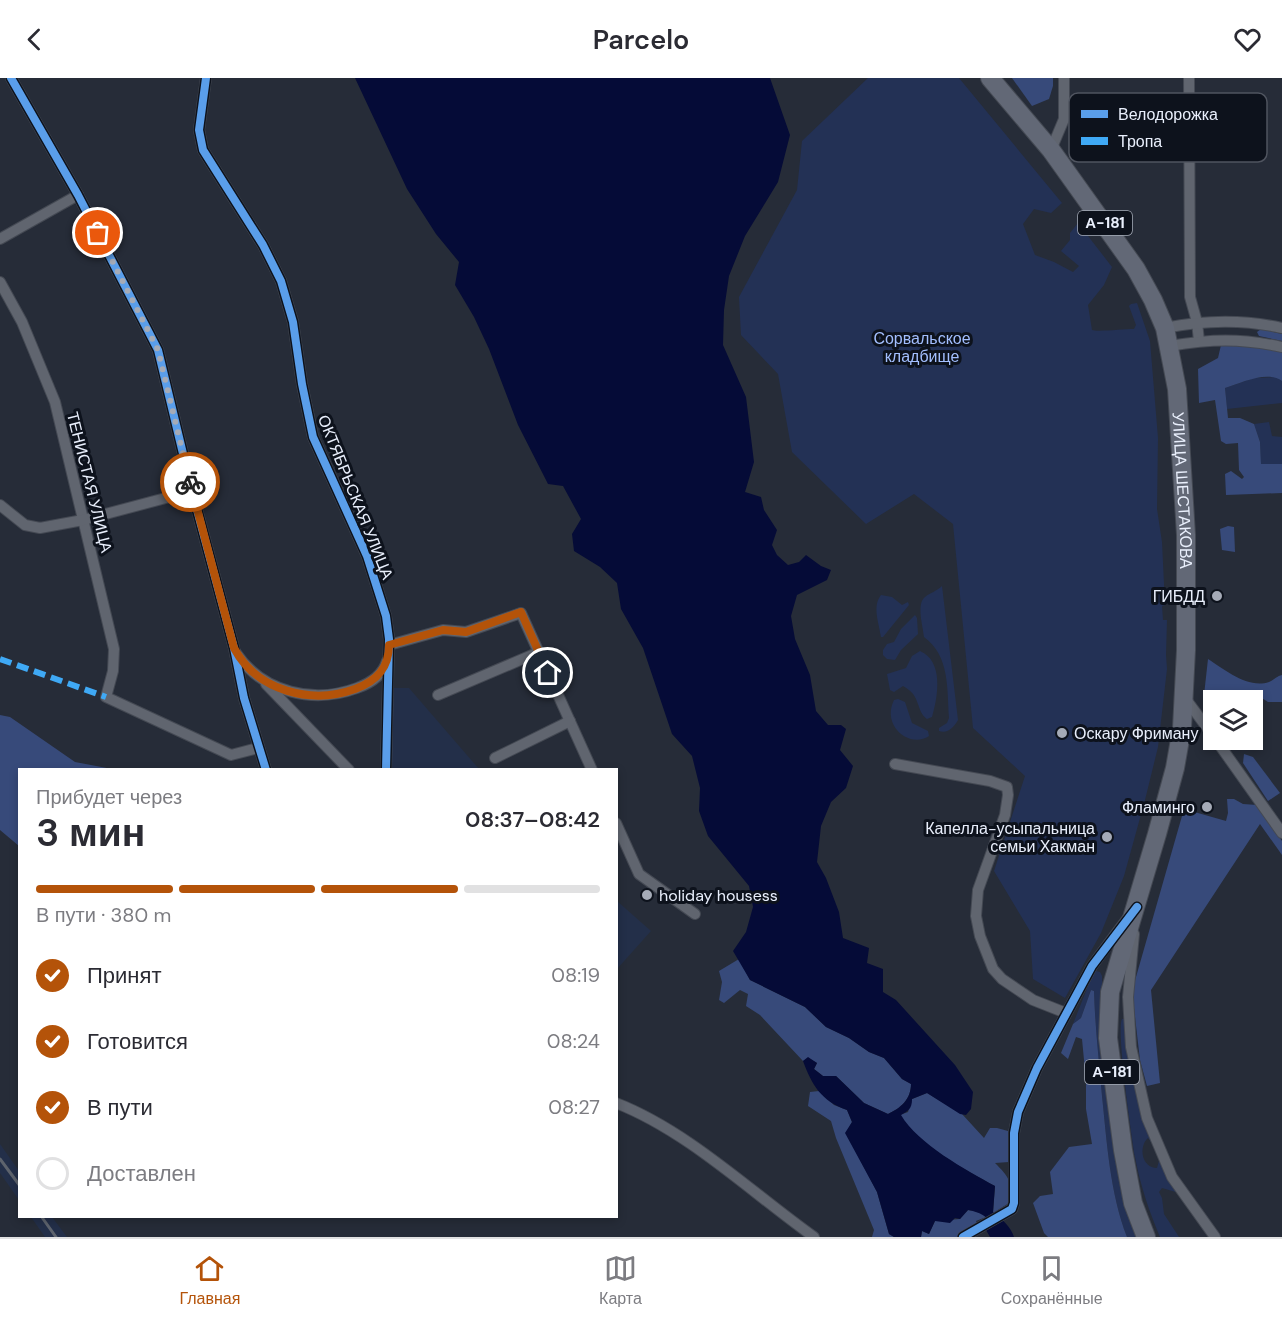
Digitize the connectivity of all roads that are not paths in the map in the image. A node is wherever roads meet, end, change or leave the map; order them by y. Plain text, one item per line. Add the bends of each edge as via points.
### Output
1 (11, 78) edge
2 (206, 78) edge
3 (990, 78) edge
4 (1064, 78) edge
5 (1051, 150) junction
6 (1190, 162) edge
7 (78, 195) junction
8 (0, 239) edge
9 (0, 282) edge
10 (1197, 322) junction
11 (1282, 328) edge
12 (1167, 337) junction
13 (1199, 341) junction
14 (1282, 347) edge
15 (192, 491) junction
16 (0, 505) edge
17 (84, 520) junction
18 (389, 645) junction
19 (234, 648) junction
20 (539, 652) junction
21 (388, 660) junction
22 (258, 676) junction
23 (438, 695) dead end
24 (1185, 698) junction
25 (570, 721) junction
26 (1203, 722) edge
27 (258, 747) junction
28 (1223, 750) edge
29 (495, 758) dead end
30 (895, 764) dead end
31 (265, 768) edge
32 (347, 768) edge
33 (386, 768) edge
34 (591, 768) edge
35 (618, 827) edge
36 (1282, 834) edge
37 (1137, 907) junction
38 (695, 914) dead end
39 (1066, 1013) junction
40 (618, 1104) edge
41 (808, 1235) edge
42 (963, 1237) edge
43 (1146, 1237) edge
44 (1215, 1237) edge

1 - 7 street
2 - 18 street, ОКТЯБРЬСКАЯ УЛИЦА via 199,130 203,150 281,281 294,322 313,437 371,566 387,616
3 - 5 main road, А-181
4 - 5 street via 1064,119
5 - 12 main road, УЛИЦА ШЕСТАКОВА / А-181 via 1136,269
6 - 10 street via 1190,297
7 - 8 street
7 - 15 street via 158,350
9 - 17 street, ТЕНИСТАЯ УЛИЦА via 22,322 55,402
10 - 11 street via 1259,323
10 - 12 street
10 - 13 street
12 - 13 street
12 - 24 main road, УЛИЦА ШЕСТАКОВА / А-181 via 1177,389 1186,535
13 - 14 street via 1251,340
15 - 17 street
15 - 19 street
16 - 17 street via 25,525 40,528
17 - 27 street, ТЕНИСТАЯ УЛИЦА via 114,649 106,698 231,755
18 - 20 street via 443,630 466,632 521,612
18 - 21 street, ОКТЯБРЬСКАЯ УЛИЦА
19 - 22 street
19 - 27 street
20 - 23 street
20 - 25 street
21 - 22 street via 383,671 370,682 329,696 289,692
21 - 33 street, ОКТЯБРЬСКАЯ УЛИЦА
22 - 32 street
24 - 26 street
24 - 37 main road, УЛИЦА ШЕСТАКОВА / А-181 via 1174,768
25 - 29 street
25 - 34 street
27 - 31 street
28 - 36 street
30 - 39 street via 1006,787 1005,815 978,890 976,916 980,936 993,969 1002,979 1033,1000
35 - 38 street via 639,874
37 - 39 street via 1092,966
37 - 43 main road, А-181 via 1110,992 1108,1038 1133,1203
37 - 44 street, УЛИЦА ШЕСТАКОВА via 1128,997 1139,1089 1172,1177
39 - 42 street via 1017,1112 1012,1209
40 - 41 street via 669,1130 769,1201

